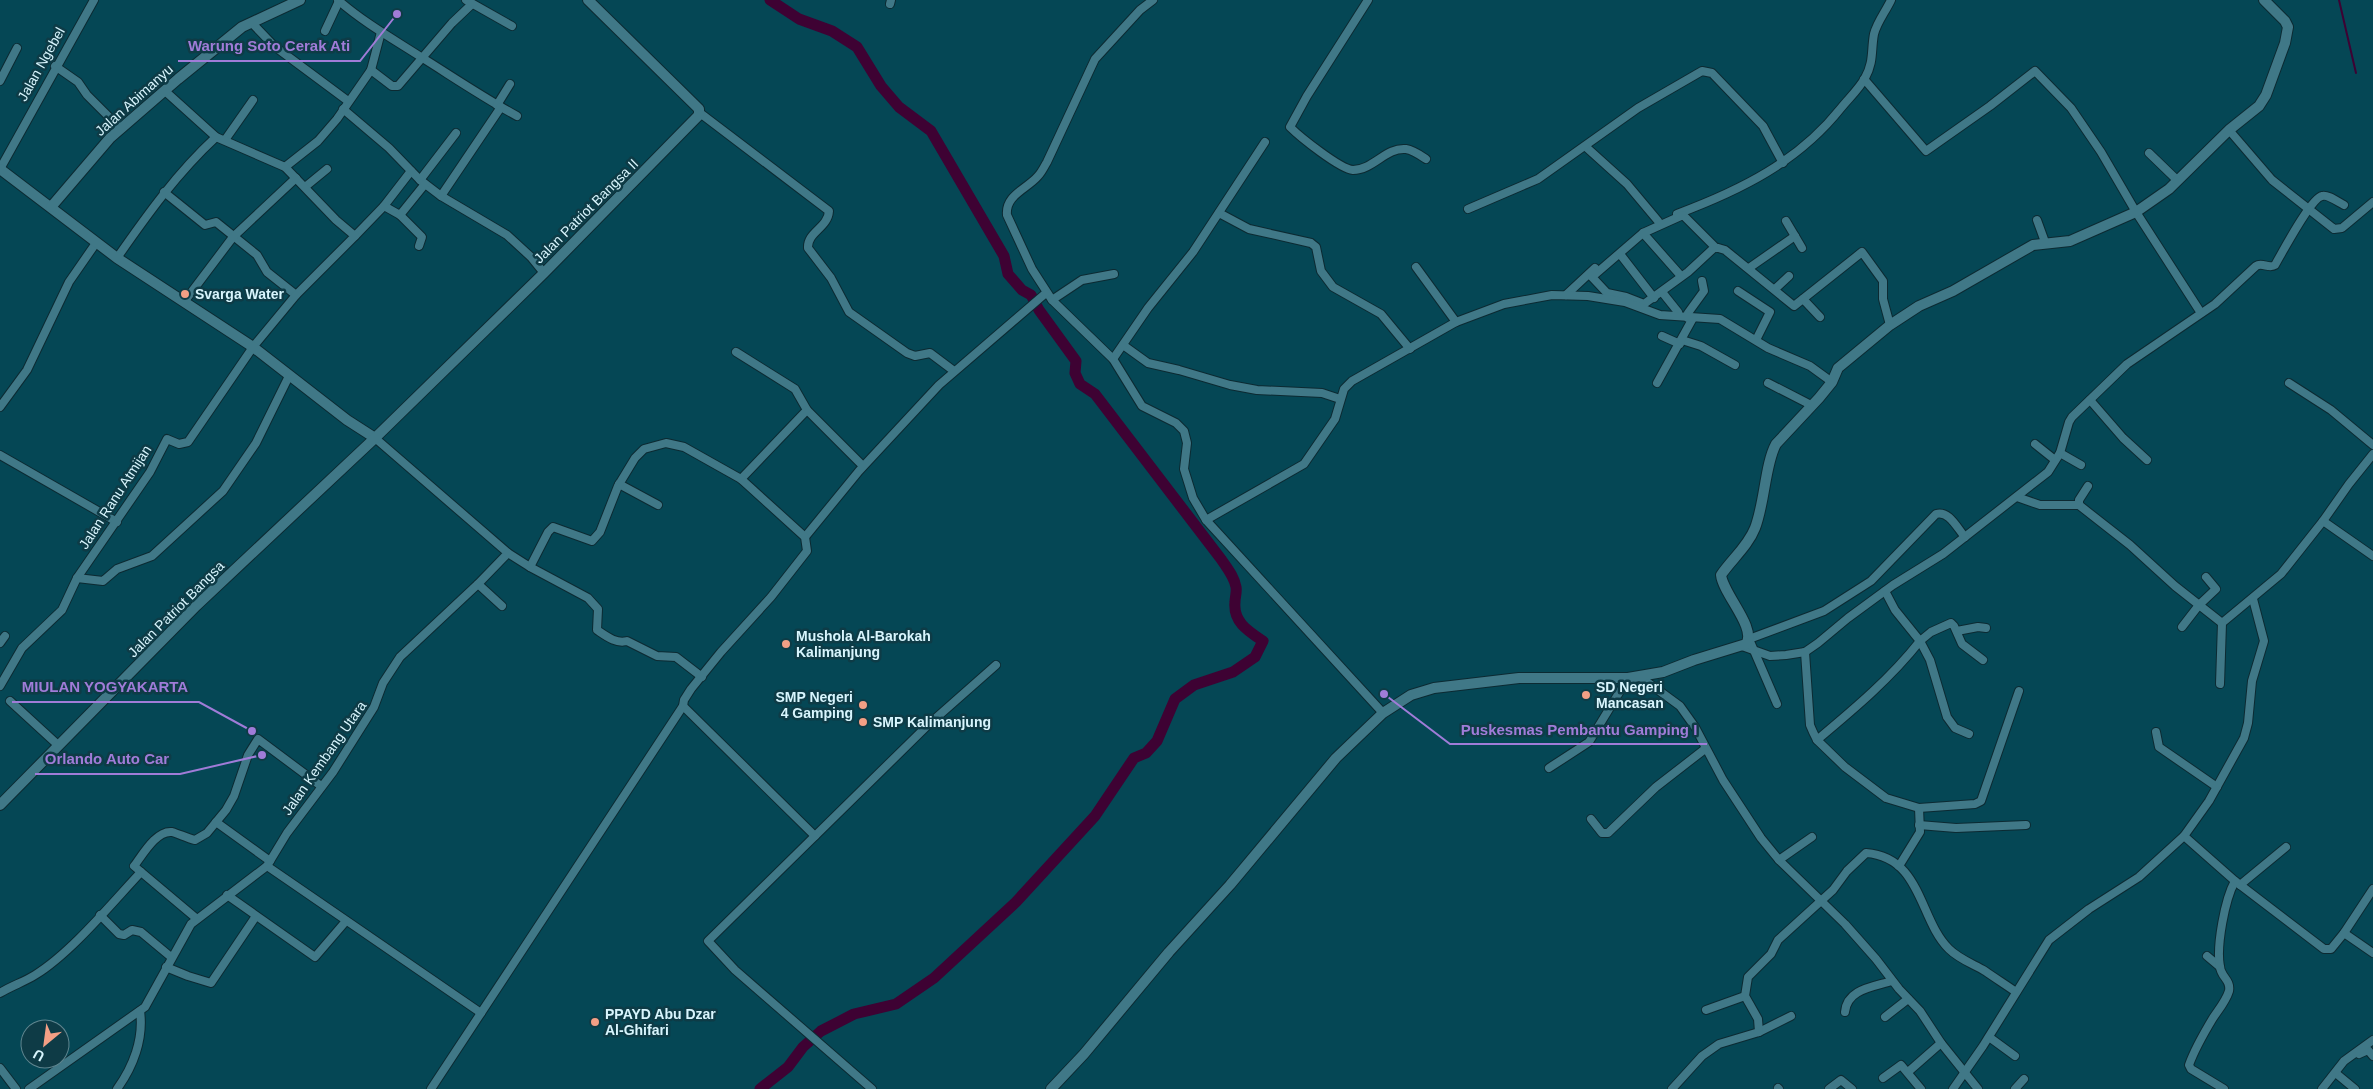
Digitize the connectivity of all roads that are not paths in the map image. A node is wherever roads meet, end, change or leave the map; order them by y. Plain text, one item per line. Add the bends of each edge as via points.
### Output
1 (94, 0) edge
2 (300, 0) edge
3 (339, 0) edge
4 (588, 0) edge
5 (1153, 0) edge
6 (1368, 0) edge
7 (1891, 0) edge
8 (2264, 0) edge
9 (469, 2) edge
10 (252, 23) junction
11 (512, 26) dead end
12 (325, 31) dead end
13 (382, 32) junction
14 (17, 48) dead end
15 (423, 58) junction
16 (55, 66) junction
17 (371, 70) junction
18 (1864, 79) junction
19 (0, 81) edge
20 (510, 84) dead end
21 (166, 91) junction
22 (253, 100) dead end
23 (348, 101) junction
24 (499, 106) junction
25 (343, 109) junction
26 (700, 113) junction
27 (517, 116) dead end
28 (121, 129) junction
29 (2229, 130) junction
30 (456, 133) dead end
31 (216, 136) junction
32 (225, 140) junction
33 (1265, 142) dead end
34 (1586, 147) junction
35 (2149, 153) dead end
36 (1426, 159) dead end
37 (1783, 163) junction
38 (285, 167) junction
39 (0, 169) edge
40 (327, 169) dead end
41 (411, 171) junction
42 (296, 178) junction
43 (2177, 180) junction
44 (422, 182) junction
45 (305, 187) junction
46 (164, 192) junction
47 (441, 196) junction
48 (2373, 202) edge
49 (2344, 205) dead end
50 (384, 206) junction
51 (51, 207) junction
52 (1468, 209) dead end
53 (2308, 209) junction
54 (2136, 212) junction
55 (1219, 213) junction
56 (400, 215) junction
57 (2037, 220) dead end
58 (1658, 221) junction
59 (1786, 221) dead end
60 (1643, 233) junction
61 (355, 236) junction
62 (1795, 236) junction
63 (234, 237) junction
64 (2044, 242) junction
65 (96, 243) junction
66 (419, 246) dead end
67 (1715, 247) junction
68 (1802, 248) dead end
69 (1620, 254) junction
70 (117, 258) junction
71 (1416, 267) dead end
72 (1749, 268) junction
73 (544, 272) junction
74 (1114, 274) dead end
75 (1681, 276) junction
76 (1789, 276) dead end
77 (1702, 281) dead end
78 (1775, 289) junction
79 (1738, 291) dead end
80 (1662, 292) junction
81 (1046, 293) junction
82 (296, 295) junction
83 (1566, 295) junction
84 (1654, 298) junction
85 (1802, 299) junction
86 (1052, 300) junction
87 (184, 302) junction
88 (1678, 312) dead end
89 (2201, 313) junction
90 (1820, 317) dead end
91 (1690, 318) junction
92 (1456, 322) junction
93 (1890, 325) junction
94 (1662, 336) dead end
95 (1756, 340) junction
96 (1681, 342) junction
97 (1124, 345) junction
98 (253, 347) junction
99 (1410, 349) junction
100 (736, 352) dead end
101 (1113, 359) junction
102 (1735, 365) dead end
103 (954, 371) junction
104 (289, 376) junction
105 (1832, 382) junction
106 (1657, 383) dead end
107 (1768, 383) dead end
108 (2289, 383) dead end
109 (1340, 399) junction
110 (2090, 400) junction
111 (1811, 405) junction
112 (0, 407) edge
113 (807, 410) junction
114 (375, 438) junction
115 (2035, 444) dead end
116 (2373, 445) edge
117 (2060, 452) junction
118 (2373, 454) edge
119 (0, 455) edge
120 (2056, 460) junction
121 (2147, 460) dead end
122 (2081, 465) dead end
123 (863, 466) junction
124 (741, 479) junction
125 (619, 484) junction
126 (2088, 486) dead end
127 (2017, 497) junction
128 (658, 505) dead end
129 (2079, 505) junction
130 (1206, 520) junction
131 (2323, 521) junction
132 (117, 522) junction
133 (804, 537) junction
134 (1964, 537) junction
135 (508, 553) junction
136 (2373, 556) edge
137 (530, 567) junction
138 (2206, 576) dead end
139 (75, 581) junction
140 (478, 584) junction
141 (1886, 591) junction
142 (2252, 599) junction
143 (2199, 605) junction
144 (502, 606) dead end
145 (2222, 622) junction
146 (2182, 627) dead end
147 (1986, 628) dead end
148 (1957, 631) junction
149 (5, 636) dead end
150 (1920, 641) junction
151 (1746, 642) junction
152 (0, 643) edge
153 (1754, 649) junction
154 (1805, 652) junction
155 (1983, 660) dead end
156 (996, 665) dead end
157 (702, 677) junction
158 (1633, 677) junction
159 (2220, 684) dead end
160 (0, 686) edge
161 (2019, 691) dead end
162 (10, 701) dead end
163 (1776, 704) dead end
164 (683, 706) junction
165 (1383, 713) junction
166 (2156, 732) dead end
167 (1969, 734) dead end
168 (1817, 740) junction
169 (58, 745) junction
170 (1705, 749) junction
171 (1549, 768) dead end
172 (321, 786) junction
173 (2217, 786) junction
174 (0, 805) edge
175 (1919, 808) junction
176 (1591, 819) dead end
177 (216, 822) junction
178 (1919, 825) junction
179 (2026, 825) dead end
180 (815, 836) junction
181 (2184, 836) junction
182 (1812, 837) dead end
183 (2286, 847) dead end
184 (1779, 860) junction
185 (268, 864) junction
186 (1899, 866) junction
187 (141, 872) junction
188 (2238, 883) junction
189 (2373, 889) edge
190 (227, 896) junction
191 (1819, 901) junction
192 (100, 915) junction
193 (256, 916) junction
194 (197, 919) junction
195 (346, 921) junction
196 (2344, 933) junction
197 (2373, 953) edge
198 (2207, 956) dead end
199 (171, 957) junction
200 (166, 967) junction
201 (2220, 967) junction
202 (1892, 981) junction
203 (0, 992) edge
204 (2016, 992) junction
205 (1746, 996) junction
206 (1908, 999) junction
207 (1706, 1010) dead end
208 (140, 1011) junction
209 (1845, 1012) dead end
210 (481, 1013) junction
211 (1791, 1016) dead end
212 (1884, 1017) dead end
213 (1759, 1032) junction
214 (1989, 1037) junction
215 (2373, 1040) edge
216 (1940, 1044) junction
217 (2015, 1056) dead end
218 (2373, 1056) edge
219 (0, 1068) edge
220 (1908, 1072) junction
221 (1965, 1072) junction
222 (2338, 1075) junction
223 (1883, 1078) dead end
224 (2024, 1079) dead end
225 (1918, 1088) edge
226 (16, 1089) edge
227 (29, 1089) edge
228 (117, 1089) edge
229 (431, 1089) edge
230 (872, 1089) edge
231 (1051, 1089) edge
232 (1672, 1089) edge
233 (1829, 1089) edge
234 (1852, 1089) edge
235 (1953, 1089) edge
236 (1978, 1089) edge
237 (2015, 1089) edge
238 (2224, 1089) edge
239 (2322, 1089) edge
240 (2329, 1089) edge
241 (2355, 1089) edge

1 - 16 street, Jalan Ngebel
2 - 10 street, Jalan Abimanyu
3 - 12 street
3 - 13 street
4 - 26 street via 685,94
5 - 81 street via 1095,59 1047,162 1038,176 1008,204 1009,221
6 - 36 street via 1290,127 1338,166 1351,170 1366,168 1401,149
7 - 18 street via 1876,28 1871,64
8 - 29 street via 2288,27 2285,43 2259,106
9 - 11 street
9 - 15 street
10 - 21 street, Jalan Abimanyu via 242,27
10 - 23 street via 274,46
13 - 15 street
13 - 17 street
14 - 19 street
15 - 17 street via 396,87
15 - 24 street
16 - 28 street via 78,82
16 - 39 street, Jalan Ngebel
17 - 23 street
18 - 37 street via 1813,140
18 - 54 street via 1926,151 2035,71 2071,108
20 - 24 street
21 - 28 street, Jalan Abimanyu
21 - 31 street
22 - 32 street
23 - 25 street
24 - 27 street
24 - 47 street
25 - 38 street via 318,141
25 - 41 street
26 - 73 street, Jalan Patriot Bangsa II
26 - 103 street via 829,211 827,221 807,245 831,278 849,312 908,354 930,353
28 - 51 street, Jalan Abimanyu
29 - 43 street
29 - 53 street via 2272,180
30 - 44 street
31 - 32 street
31 - 46 street
32 - 38 street
33 - 55 street
34 - 37 street via 1638,108 1706,71 1734,94 1763,126
34 - 52 street via 1538,180
34 - 58 street via 1627,184
35 - 43 street
37 - 58 street via 1714,201
38 - 42 street
39 - 51 street, Jalan Ngebel
40 - 45 street
41 - 44 street
41 - 50 street
42 - 45 street
42 - 63 street
43 - 54 street
44 - 47 street
44 - 56 street
45 - 61 street
46 - 63 street via 205,225 215,222
46 - 70 street
47 - 73 street via 507,235
48 - 53 street via 2338,230
49 - 53 street via 2323,196
50 - 56 street
50 - 61 street
51 - 65 street, Jalan Ngebel
53 - 89 street via 2275,265 2258,264
54 - 64 street via 2070,241
54 - 89 street
55 - 97 street
55 - 99 street via 1242,226 1311,243 1316,247 1321,271 1329,282 1381,314
56 - 66 street via 422,237
57 - 64 street
58 - 83 street via 1639,231
59 - 62 street
60 - 67 street via 1683,215
60 - 69 street
60 - 75 street
61 - 82 street
62 - 68 street
62 - 72 street
63 - 82 street via 257,255 267,272
63 - 87 street
64 - 93 street via 1919,306
65 - 70 street, Jalan Ngebel
65 - 112 street via 70,282 27,370
67 - 72 street via 1725,250
67 - 75 street
69 - 84 street
69 - 84 street via 1592,277 1607,293 1642,304
70 - 87 street, Jalan Ngebel
71 - 92 street
72 - 78 street
73 - 114 street, Jalan Patriot Bangsa II
74 - 86 street via 1082,280
75 - 80 street
76 - 78 street
77 - 91 street via 1704,291 1688,313
78 - 85 street via 1794,306
79 - 95 street via 1769,310 1770,314
80 - 84 street
80 - 88 street
81 - 86 street
81 - 103 street
82 - 98 street
83 - 91 street via 1617,300 1660,315
83 - 92 street via 1504,304
85 - 90 street
85 - 93 street via 1862,252 1883,281 1883,299
86 - 101 street
87 - 98 street, Jalan Ngebel
89 - 110 street via 2128,364
91 - 95 street via 1720,319
91 - 96 street
92 - 99 street
93 - 105 street via 1838,368
94 - 96 street
95 - 105 street via 1810,366
96 - 102 street via 1701,346
96 - 106 street
97 - 101 street
97 - 109 street via 1148,363 1230,386 1322,393
98 - 104 street, Jalan Ngebel
98 - 132 street, Jalan Ranu Atmijan via 188,442 179,444 167,439
99 - 109 street via 1352,381
100 - 113 street via 795,389
101 - 130 street via 1142,406 1176,422 1184,431 1187,443 1184,469 1193,498
103 - 123 street
104 - 114 street, Jalan Ngebel
104 - 139 street via 256,443 223,491 152,556 117,569 103,581
105 - 111 street
107 - 111 street
108 - 116 street via 2332,410
109 - 130 street via 1335,419 1304,464
110 - 117 street via 2069,422
110 - 121 street
111 - 151 street via 1772,452 1763,505 1755,529 1721,575 1742,617
113 - 123 street
113 - 124 street
114 - 135 street
114 - 169 street, Jalan Patriot Bangsa via 196,606
115 - 120 street
117 - 120 street
117 - 122 street
118 - 131 street
119 - 132 street
120 - 127 street via 2048,472
123 - 133 street
124 - 125 street via 684,447 666,442 652,445 640,453
124 - 133 street
125 - 128 street
125 - 137 street via 597,538 588,541 553,527
126 - 129 street
127 - 129 street via 2040,505
127 - 134 street
129 - 143 street via 2130,544
130 - 165 street
131 - 136 street
131 - 142 street via 2282,574
132 - 139 street, Jalan Ranu Atmijan
133 - 157 street via 807,551
134 - 141 street
134 - 151 street via 1947,515 1936,514 1871,581 1824,611
135 - 137 street
135 - 140 street, Jalan Kembang Utara
137 - 157 street via 588,598 598,609 597,630 604,635 635,644 657,656 676,657
138 - 143 street via 2216,589
139 - 160 street, Jalan Ranu Atmijan via 62,610 22,648
140 - 144 street
140 - 172 street, Jalan Kembang Utara via 389,670 376,704
141 - 150 street via 1894,610
141 - 154 street
142 - 145 street
142 - 173 street via 2264,641 2252,681 2244,738
143 - 145 street
143 - 146 street
145 - 159 street
147 - 148 street
148 - 150 street via 1951,623 1947,624
148 - 155 street via 1962,644
149 - 152 street
150 - 167 street via 1930,660 1947,717 1956,728
150 - 168 street via 1866,700
151 - 153 street
151 - 158 street via 1663,672
153 - 154 street via 1770,656
153 - 163 street
154 - 168 street via 1810,724
156 - 180 street via 949,705
157 - 164 street via 687,695
158 - 165 street via 1519,678 1434,688 1411,695
158 - 170 street via 1680,706
158 - 171 street via 1589,742
161 - 175 street via 1981,801
162 - 169 street
164 - 180 street
164 - 210 street
165 - 231 street via 1336,758 1230,885
166 - 173 street via 2159,747
168 - 175 street via 1845,767 1886,798
169 - 174 street, Jalan Patriot Bangsa
170 - 176 street via 1656,787 1608,833 1602,833
170 - 184 street via 1728,789
172 - 177 street via 258,739 248,755 234,796
172 - 185 street, Jalan Kembang Utara
173 - 181 street
175 - 178 street
177 - 185 street
177 - 187 street via 195,840 173,833 160,835 134,866
178 - 179 street via 1956,828
178 - 186 street via 1920,832
180 - 230 street via 708,941 735,970
181 - 188 street
181 - 204 street via 2139,876 2089,908 2049,940
182 - 184 street
183 - 188 street
184 - 191 street
185 - 190 street, Jalan Kembang Utara
185 - 195 street
186 - 191 street via 1866,853
186 - 204 street via 1911,880 1939,937 1949,949
187 - 192 street
187 - 194 street
188 - 196 street via 2324,949 2331,949
188 - 201 street via 2225,906
189 - 196 street
190 - 193 street
190 - 194 street, Jalan Kembang Utara
191 - 202 street via 1845,924
191 - 205 street via 1778,940 1772,954 1748,977
192 - 199 street via 119,934 140,931
192 - 203 street via 42,970
193 - 195 street via 315,957
193 - 200 street via 211,983
194 - 199 street, Jalan Kembang Utara
195 - 210 street
196 - 197 street
198 - 201 street
199 - 200 street, Jalan Kembang Utara
200 - 208 street, Jalan Kembang Utara via 149,1002
201 - 238 street via 2228,981 2227,997 2198,1042 2189,1065 2191,1070
202 - 206 street
202 - 209 street via 1852,995
204 - 214 street
205 - 207 street
205 - 213 street via 1758,1019
206 - 212 street
206 - 216 street via 1920,1011
208 - 227 street, Jalan Kembang Utara
208 - 228 street via 134,1061
210 - 229 street
211 - 213 street
213 - 232 street via 1719,1044 1702,1056
214 - 217 street
214 - 221 street
215 - 239 street via 2344,1060
216 - 220 street
216 - 221 street
218 - 222 street via 2368,1050 2360,1053
219 - 226 street
220 - 223 street via 1899,1065
220 - 225 street
221 - 235 street
221 - 236 street
222 - 240 street
222 - 241 street
224 - 237 street
233 - 234 street via 1841,1080

